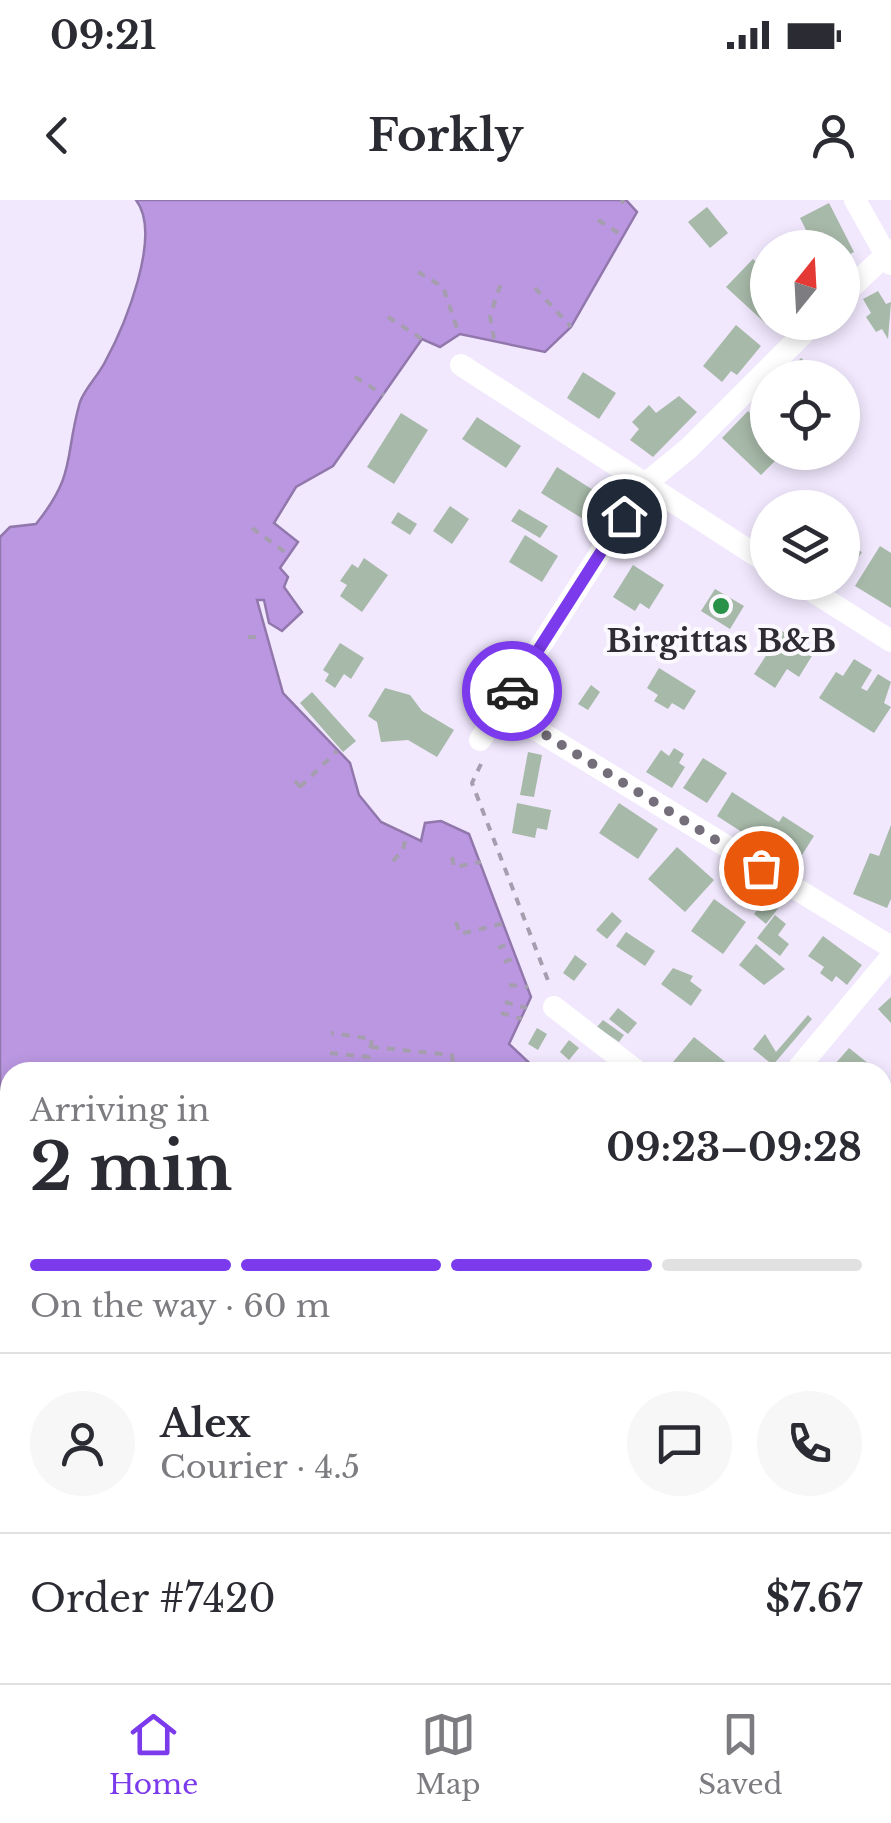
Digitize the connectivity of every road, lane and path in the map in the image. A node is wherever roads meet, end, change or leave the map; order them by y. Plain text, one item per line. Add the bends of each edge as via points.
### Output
1 (855, 200) edge
2 (598, 220) dead end
3 (625, 237) dead end
4 (889, 256) edge
5 (418, 272) dead end
6 (860, 281) edge
7 (501, 283) dead end
8 (535, 288) dead end
9 (388, 316) dead end
10 (571, 327) dead end
11 (459, 334) dead end
12 (422, 338) dead end
13 (494, 340) dead end
14 (797, 340) edge
15 (461, 365) dead end
16 (355, 377) dead end
17 (384, 395) dead end
18 (644, 485) junction
19 (252, 528) dead end
20 (750, 552) edge
21 (289, 555) dead end
22 (826, 600) edge
23 (248, 637) dead end
24 (264, 637) dead end
25 (891, 641) edge
26 (502, 708) junction
27 (480, 740) joint
28 (337, 750) dead end
29 (295, 781) dead end
30 (300, 786) junction
31 (306, 793) dead end
32 (406, 837) dead end
33 (452, 857) dead end
34 (393, 861) dead end
35 (480, 862) dead end
36 (456, 922) dead end
37 (505, 922) dead end
38 (512, 942) dead end
39 (891, 947) edge
40 (498, 948) dead end
41 (517, 957) dead end
42 (891, 958) edge
43 (504, 962) dead end
44 (509, 986) dead end
45 (528, 987) dead end
46 (505, 1002) dead end
47 (554, 1007) joint
48 (527, 1008) dead end
49 (500, 1013) dead end
50 (522, 1019) dead end
51 (331, 1033) dead end
52 (371, 1047) junction
53 (330, 1053) dead end
54 (453, 1062) edge
55 (625, 1062) edge
56 (803, 1062) edge

1 - 4 street
2 - 3 path
4 - 6 street
5 - 11 path via 443,287
7 - 13 path via 490,316
8 - 10 path
9 - 12 path
14 - 18 street
15 - 18 street
16 - 17 path
18 - 20 street
18 - 26 street
19 - 21 path
22 - 25 street
23 - 24 path
26 - 27 street
26 - 39 street
27 - 47 path via 484,758 472,782 546,970
28 - 30 path
29 - 30 path
30 - 31 path
32 - 34 path
33 - 35 path via 454,867
36 - 37 path via 460,934
38 - 40 path
41 - 43 path
42 - 56 street
44 - 45 path
46 - 48 path
47 - 55 street
49 - 50 path
51 - 52 path via 372,1039
52 - 53 path via 370,1057
52 - 54 path via 452,1056

